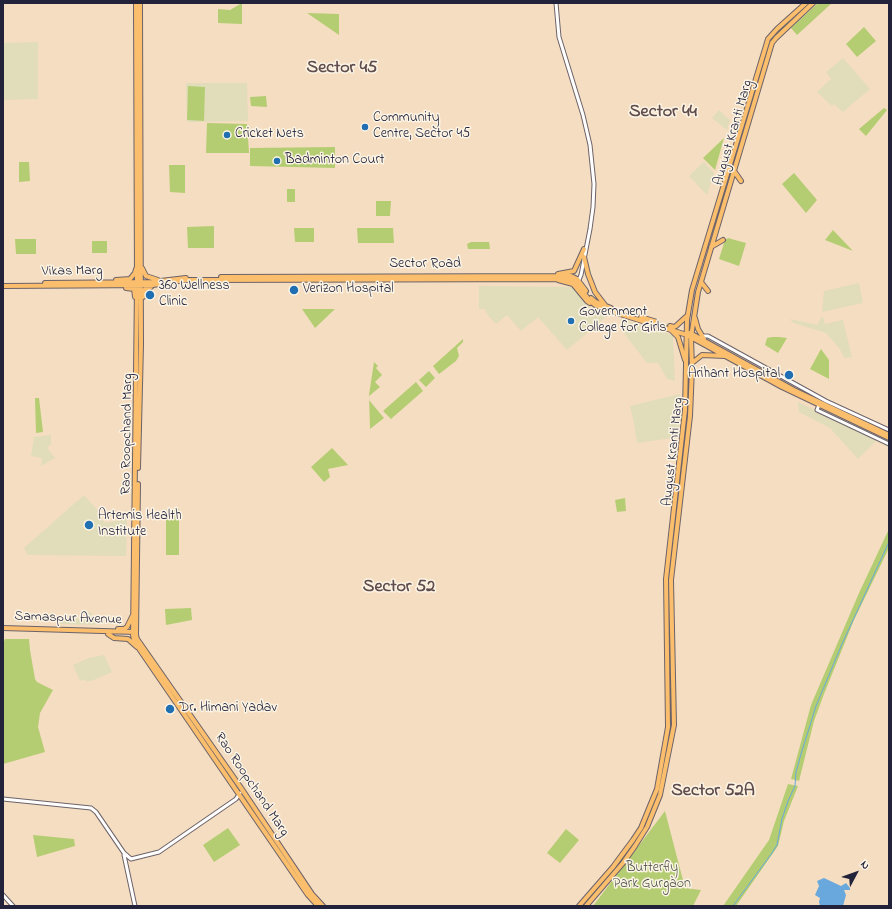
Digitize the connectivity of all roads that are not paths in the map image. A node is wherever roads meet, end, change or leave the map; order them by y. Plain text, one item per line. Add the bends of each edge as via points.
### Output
1 (136, 3) edge
2 (140, 3) edge
3 (555, 3) edge
4 (806, 3) edge
5 (813, 3) edge
6 (138, 12) junction
7 (734, 153) junction
8 (739, 154) junction
9 (734, 171) junction
10 (741, 181) dead end
11 (723, 240) dead end
12 (711, 247) junction
13 (584, 248) junction
14 (584, 257) junction
15 (139, 263) junction
16 (554, 277) junction
17 (577, 281) junction
18 (161, 282) junction
19 (701, 282) junction
20 (110, 284) junction
21 (139, 284) junction
22 (3, 285) edge
23 (708, 291) dead end
24 (593, 303) junction
25 (139, 306) junction
26 (607, 307) junction
27 (688, 314) junction
28 (694, 314) junction
29 (669, 328) junction
30 (689, 334) junction
31 (704, 338) junction
32 (728, 357) junction
33 (692, 363) junction
34 (686, 366) junction
35 (819, 405) junction
36 (889, 430) edge
37 (889, 434) edge
38 (889, 438) edge
39 (889, 444) edge
40 (135, 573) junction
41 (134, 614) junction
42 (3, 629) edge
43 (69, 631) junction
44 (113, 632) junction
45 (135, 633) junction
46 (108, 634) junction
47 (139, 646) junction
48 (242, 790) junction
49 (240, 794) junction
50 (3, 799) edge
51 (124, 854) junction
52 (3, 896) edge
53 (12, 906) edge
54 (135, 906) edge
55 (318, 906) edge
56 (323, 906) edge
57 (579, 906) edge
58 (586, 906) edge

1 - 6 main road
2 - 6 main road
3 - 13 street via 557,37 577,98 588,146 592,207
3 - 14 street via 558,37 579,98 590,145 594,184 593,207
4 - 7 main road, August Kranti Marg via 768,39
5 - 8 main road, August Kranti Marg via 772,43
6 - 15 main road, Rao Roopchand Marg
7 - 8 main road
7 - 27 main road, August Kranti Marg via 692,290
8 - 9 main road, August Kranti Marg
9 - 10 main road
9 - 12 main road, August Kranti Marg
11 - 12 main road
12 - 19 main road, August Kranti Marg
13 - 16 main road via 574,271 555,274
13 - 17 street
14 - 17 street
14 - 26 main road via 595,292
15 - 18 main road via 146,276
15 - 20 main road via 130,278 115,280
15 - 21 main road, Rao Roopchand Marg
16 - 17 main road, Sector Road
16 - 18 main road, Sector Road
16 - 24 main road via 573,284 588,302
17 - 24 main road
17 - 26 main road via 596,302
18 - 21 main road, Sector Road
18 - 25 main road via 158,286 145,289
19 - 23 main road
19 - 28 main road, August Kranti Marg
20 - 21 main road, Vikas Marg
20 - 22 main road, Vikas Marg
20 - 25 main road via 134,290
21 - 25 main road, Rao Roopchand Marg
24 - 29 main road via 604,309
25 - 40 main road, Rao Roopchand Marg
26 - 27 main road via 674,327
27 - 30 main road, August Kranti Marg
28 - 30 main road, August Kranti Marg
28 - 31 main road via 698,329
29 - 30 main road
29 - 34 main road via 678,338
30 - 31 main road
30 - 32 main road
30 - 33 main road, August Kranti Marg
30 - 34 main road, August Kranti Marg
31 - 36 street via 708,336 826,401
31 - 37 main road via 794,390
32 - 33 main road via 702,355
32 - 35 main road
33 - 58 main road, August Kranti Marg via 690,416 671,580 674,725 664,778 647,827 623,863
34 - 57 main road, August Kranti Marg via 684,418 666,579 668,727 660,774 657,789 641,828 624,853
35 - 38 main road
35 - 39 street via 817,410
40 - 41 main road, Rao Roopchand Marg
40 - 45 main road, Rao Roopchand Marg
41 - 44 main road via 126,628
41 - 45 main road, Rao Roopchand Marg
42 - 43 main road, Samaspur Avenue
43 - 44 main road, Samaspur Avenue
43 - 46 main road, Samaspur Avenue
44 - 45 main road, Samaspur Avenue
45 - 46 main road, Samaspur Avenue
45 - 47 main road, Rao Roopchand Marg via 134,640
46 - 47 main road via 114,638 128,639
47 - 48 main road, Rao Roopchand Marg
47 - 49 main road, Rao Roopchand Marg
48 - 49 street
48 - 56 main road, Rao Roopchand Marg via 312,894
49 - 51 street via 159,852 133,858
49 - 55 main road, Rao Roopchand Marg
50 - 51 street via 91,808
51 - 54 street
52 - 53 street

